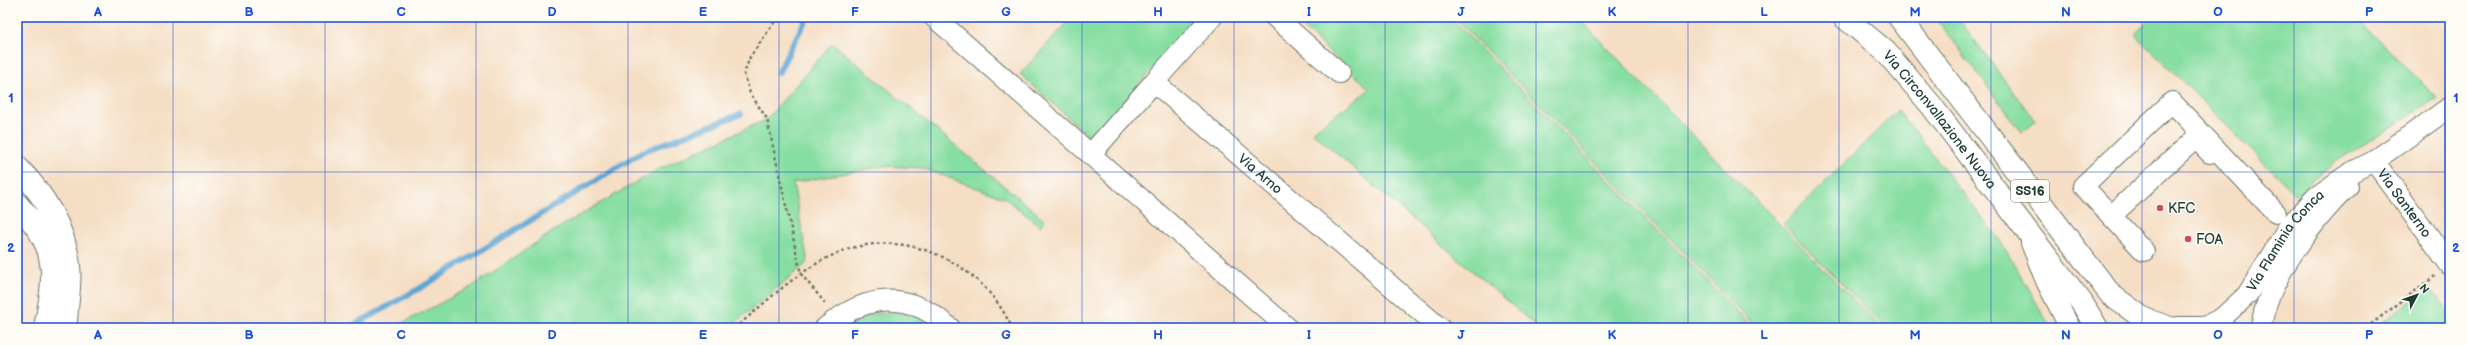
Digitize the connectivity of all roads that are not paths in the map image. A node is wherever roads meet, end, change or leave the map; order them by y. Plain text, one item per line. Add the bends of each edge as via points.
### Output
1 (934, 17) edge
2 (1212, 17) edge
3 (1275, 17) edge
4 (1844, 17) edge
5 (1890, 17) edge
6 (1905, 24) edge
7 (1339, 73) dead end
8 (1154, 82) junction
9 (2450, 107) edge
10 (1091, 154) junction
11 (2374, 161) junction
12 (17, 167) edge
13 (2236, 170) junction
14 (17, 204) edge
15 (2276, 213) dead end
16 (2111, 216) junction
17 (2028, 234) junction
18 (2144, 252) dead end
19 (2450, 265) edge
20 (831, 323) edge
21 (45, 328) edge
22 (63, 328) edge
23 (950, 328) edge
24 (1288, 328) edge
25 (1440, 328) edge
26 (2070, 328) edge
27 (2097, 328) edge
28 (2170, 328) edge
29 (2178, 328) edge
30 (2205, 328) edge
31 (2261, 328) edge

1 - 10 street
2 - 8 street
3 - 7 street
4 - 17 main road, Via Circonvallazione Nuova / SS16 via 1885,51 1931,105
5 - 6 main road, Via Circonvallazione Nuova / SS16
6 - 28 main road, Via Circonvallazione Nuova / SS16 via 2111,295 2144,319
8 - 10 street
8 - 25 street, Via Arno
9 - 11 street, Via Flaminia Conca
10 - 24 street
11 - 19 street, Via Santerno
11 - 30 street, Via Flaminia Conca via 2350,173 2316,197 2289,226 2247,295 2222,318
11 - 31 street, Via Flaminia Conca via 2325,209 2308,230 2269,298
12 - 22 main road via 45,199 64,241 69,266 66,321
13 - 15 street
13 - 16 street via 2225,169 2196,138
13 - 16 street via 2172,102 2083,186
14 - 21 main road via 33,221 52,258 53,288
16 - 18 street
17 - 26 street via 2046,281
17 - 27 main road, Via Circonvallazione Nuova / SS16 via 2082,303
20 - 23 street via 862,304 895,301 925,308
29 - 30 main road

